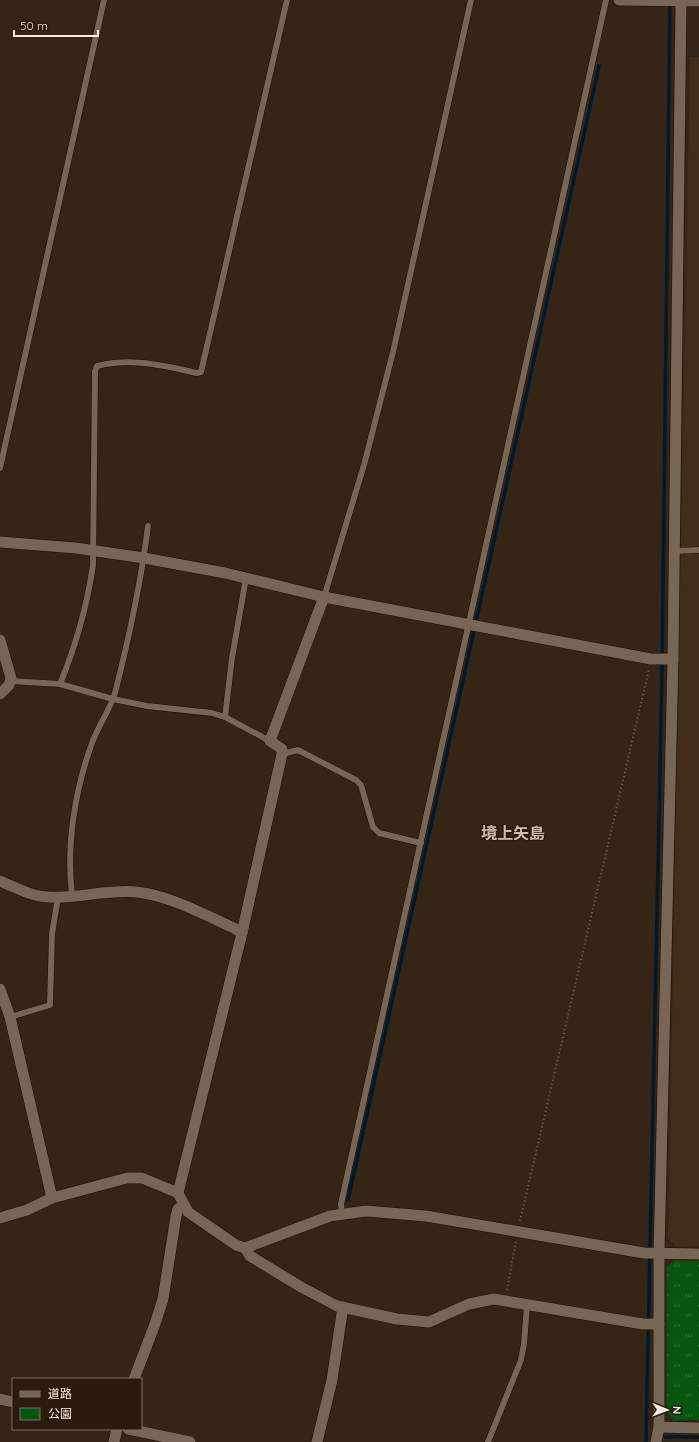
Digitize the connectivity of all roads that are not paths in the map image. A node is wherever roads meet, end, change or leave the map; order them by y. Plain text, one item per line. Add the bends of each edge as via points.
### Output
1 (104, 0) edge
2 (287, 0) edge
3 (471, 0) edge
4 (606, 0) edge
5 (619, 0) edge
6 (681, 1) edge
7 (699, 1) edge
8 (0, 468) edge
9 (148, 526) dead end
10 (0, 542) edge
11 (93, 550) junction
12 (674, 550) junction
13 (699, 550) edge
14 (144, 558) junction
15 (246, 578) junction
16 (324, 597) junction
17 (469, 624) junction
18 (0, 640) edge
19 (673, 659) junction
20 (11, 681) junction
21 (60, 684) junction
22 (0, 694) edge
23 (112, 699) junction
24 (225, 717) junction
25 (270, 741) junction
26 (282, 754) junction
27 (421, 843) junction
28 (0, 880) edge
29 (72, 895) junction
30 (58, 897) junction
31 (242, 933) junction
32 (0, 989) edge
33 (10, 1017) junction
34 (178, 1193) junction
35 (52, 1198) junction
36 (183, 1205) junction
37 (342, 1213) junction
38 (0, 1218) edge
39 (245, 1248) junction
40 (657, 1254) junction
41 (699, 1254) edge
42 (527, 1305) junction
43 (343, 1307) junction
44 (659, 1324) junction
45 (134, 1378) edge
46 (0, 1399) edge
47 (12, 1402) edge
48 (659, 1427) junction
49 (699, 1428) edge
50 (117, 1430) edge
51 (133, 1430) edge
52 (114, 1442) edge
53 (190, 1442) edge
54 (317, 1442) edge
55 (488, 1442) edge
56 (656, 1442) edge

1 - 8 lane
2 - 11 lane via 201,372 160,364 111,363 97,366 94,378
3 - 16 lane via 393,352 364,465
4 - 17 lane
5 - 6 street
6 - 7 street
6 - 12 street
9 - 14 lane
10 - 11 street
11 - 14 street
11 - 21 lane via 89,593 82,624
12 - 13 lane
12 - 19 street
14 - 15 street
14 - 23 lane via 131,625
15 - 16 street
15 - 24 lane
16 - 17 street
16 - 25 street
17 - 19 street via 651,659
17 - 27 lane
18 - 20 street
19 - 40 street
20 - 21 lane
20 - 22 street
21 - 23 lane
23 - 24 lane
23 - 29 lane via 92,742 74,813 70,880
24 - 25 lane
25 - 26 street via 282,748
26 - 27 lane via 298,750 356,780 364,789 373,827 379,833
26 - 31 street
27 - 37 lane via 341,1204
28 - 30 street via 32,894
29 - 30 street
29 - 31 street via 122,891 150,895 177,902
30 - 33 lane via 52,934 50,1005
31 - 34 street
32 - 33 street
33 - 35 street
34 - 35 street via 135,1177
34 - 36 street
35 - 38 street via 27,1210
36 - 39 street via 196,1218 231,1243
36 - 45 street via 178,1209 176,1216 161,1305
37 - 39 street
37 - 40 street via 399,1213
39 - 43 street via 250,1256 301,1287
40 - 41 street
40 - 44 street
42 - 43 street via 494,1300 481,1301 429,1322
42 - 44 street via 643,1324
42 - 55 lane via 521,1360
43 - 54 street via 332,1380
44 - 48 street
46 - 47 street
48 - 49 street
48 - 56 street
50 - 52 street
51 - 53 street

